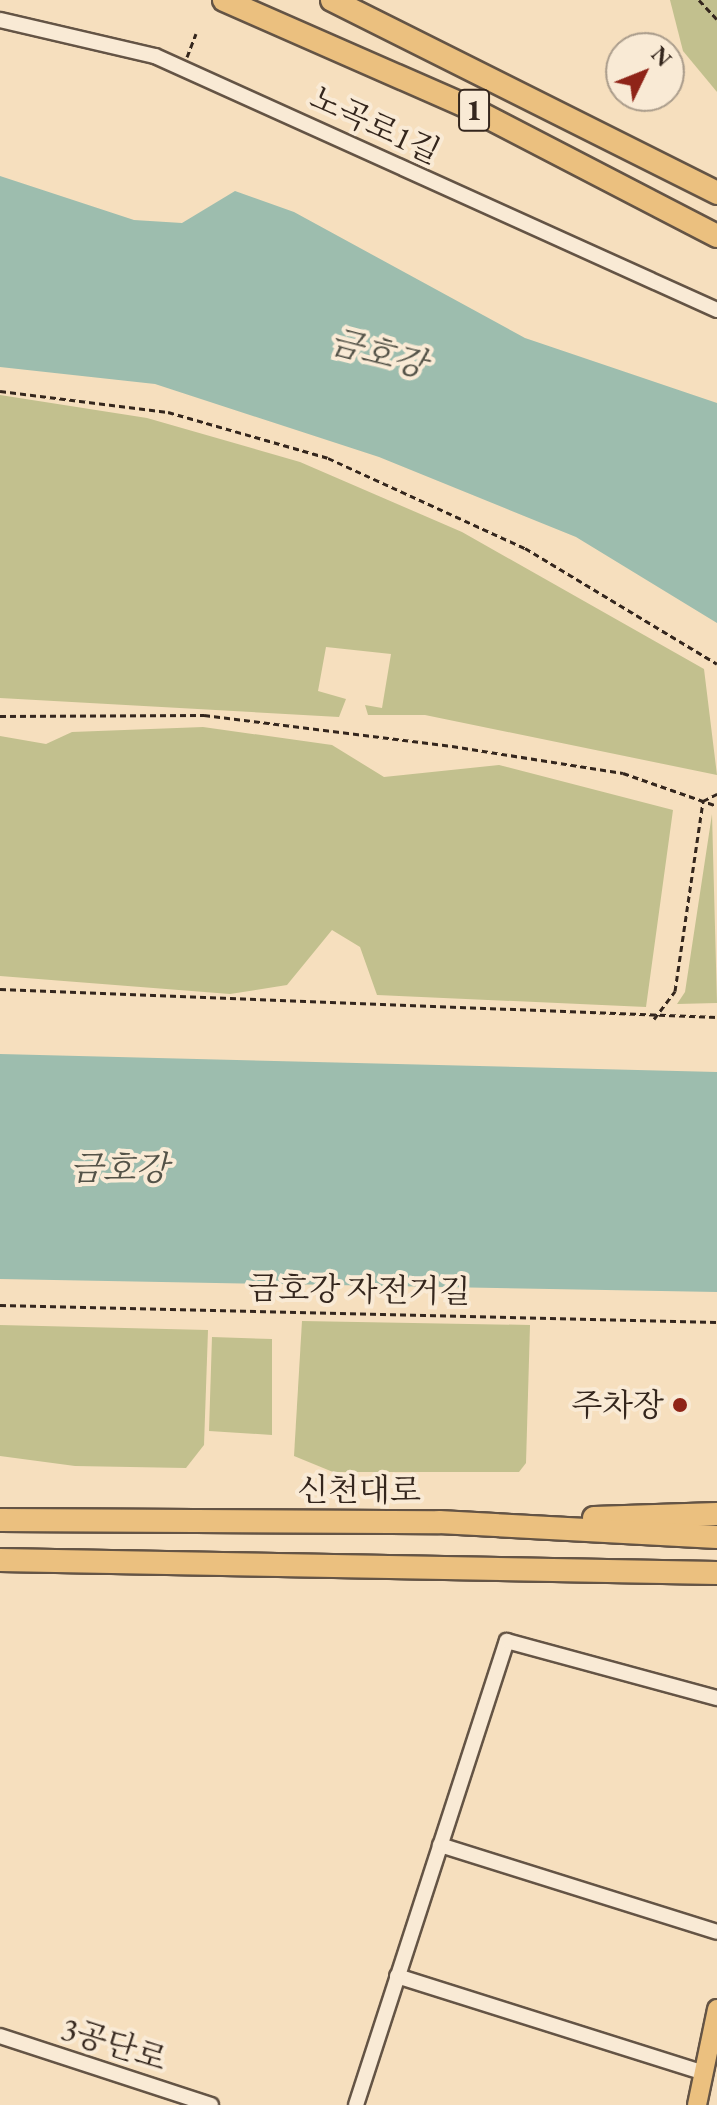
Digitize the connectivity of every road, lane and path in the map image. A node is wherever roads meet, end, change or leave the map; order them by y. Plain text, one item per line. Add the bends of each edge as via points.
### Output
1 (224, 0) edge
2 (332, 0) edge
3 (699, 0) edge
4 (717, 19) edge
5 (0, 20) edge
6 (196, 34) dead end
7 (182, 68) junction
8 (717, 193) edge
9 (717, 236) edge
10 (717, 310) edge
11 (0, 391) edge
12 (717, 664) edge
13 (0, 716) edge
14 (717, 794) edge
15 (703, 801) junction
16 (717, 806) edge
17 (0, 989) edge
18 (717, 1017) edge
19 (654, 1019) junction
20 (0, 1305) edge
21 (717, 1322) edge
22 (717, 1514) edge
23 (0, 1520) edge
24 (439, 1522) junction
25 (717, 1537) edge
26 (0, 1560) edge
27 (176, 1562) junction
28 (0, 1569) edge
29 (717, 1573) edge
30 (717, 1698) edge
31 (440, 1845) junction
32 (717, 1932) edge
33 (397, 1976) junction
34 (717, 2009) edge
35 (0, 2036) edge
36 (704, 2073) junction
37 (211, 2105) edge
38 (356, 2105) edge
39 (697, 2105) edge

1 - 9 highway, 1 via 472,109
2 - 8 highway, 1
3 - 4 path
5 - 7 street, 노곡로1길
6 - 7 path
7 - 10 street, 노곡로1길
11 - 12 path via 168,412 328,458 525,548
13 - 15 path via 220,717 623,773
14 - 15 path
15 - 16 path
15 - 19 path via 675,991
17 - 19 path
18 - 19 path
20 - 21 path, 금호강 자전거길
22 - 24 highway
23 - 24 highway, 신천대로
24 - 25 highway, 신천대로
26 - 27 highway
27 - 28 highway
27 - 29 highway
30 - 31 street via 507,1641
31 - 32 street
31 - 33 street
33 - 36 street
33 - 38 street
34 - 36 main road
35 - 37 street, 3공단로
36 - 39 main road

